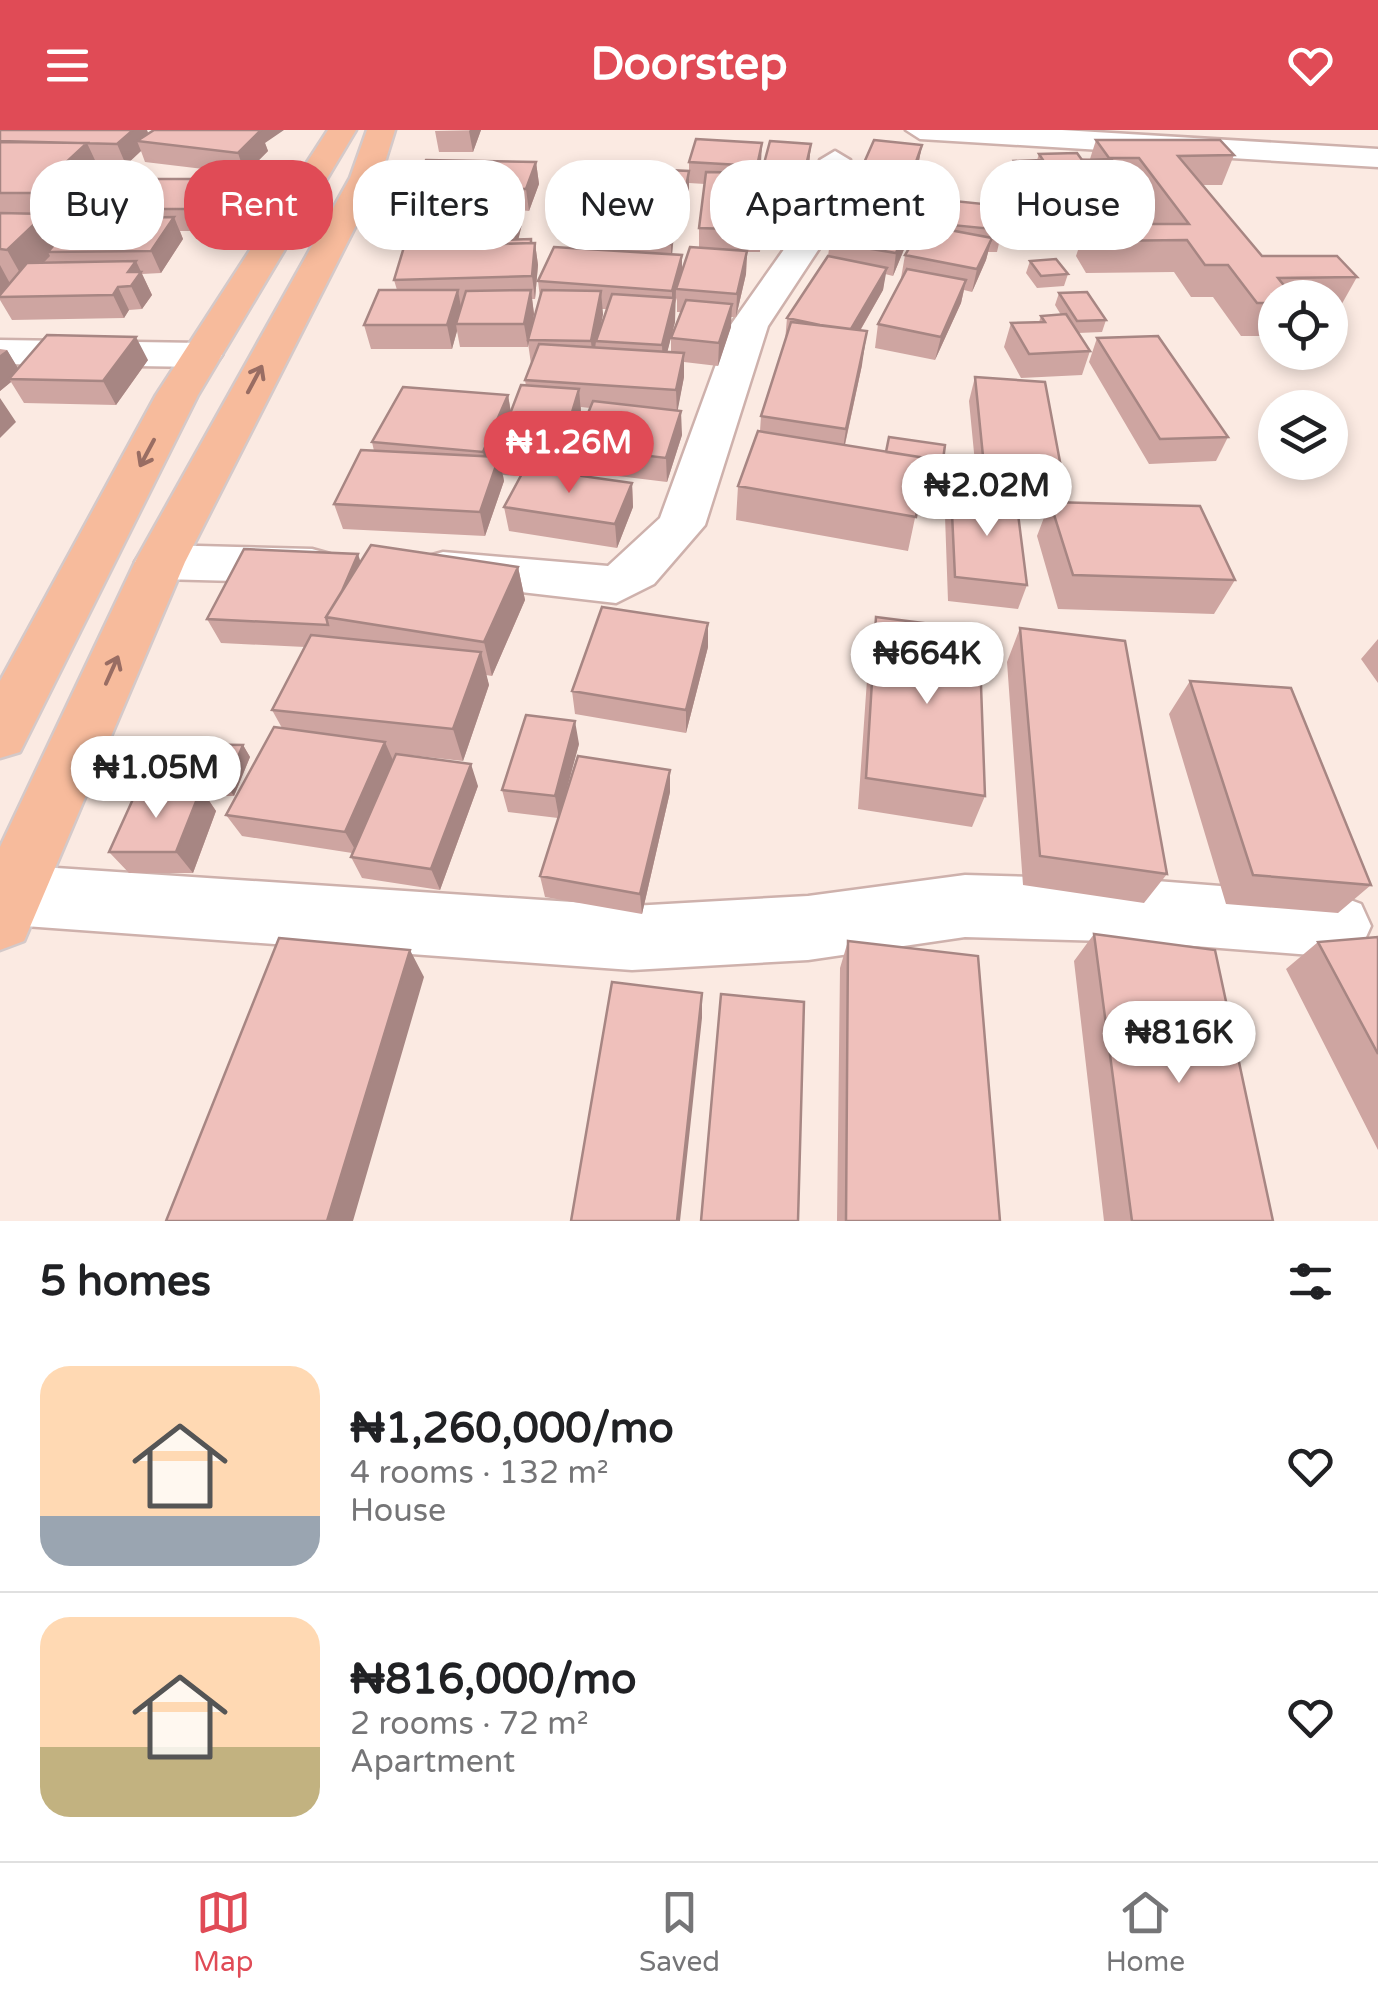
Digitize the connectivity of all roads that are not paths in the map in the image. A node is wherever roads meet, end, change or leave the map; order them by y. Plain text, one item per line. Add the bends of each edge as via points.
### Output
1 (342, 130) edge
2 (381, 130) edge
3 (920, 130) edge
4 (1378, 158) edge
5 (802, 250) edge
6 (0, 352) edge
7 (202, 355) junction
8 (160, 562) junction
9 (0, 734) edge
10 (6, 907) edge
11 (1336, 926) dead end

1 - 7 main road
8 -> 2 main road via 365,178
3 - 4 street
5 - 8 street via 749,326 681,525 616,585 494,571
6 - 7 street
7 -> 9 main road
10 -> 8 main road
10 - 11 street via 632,938 808,928 967,936 1143,910

